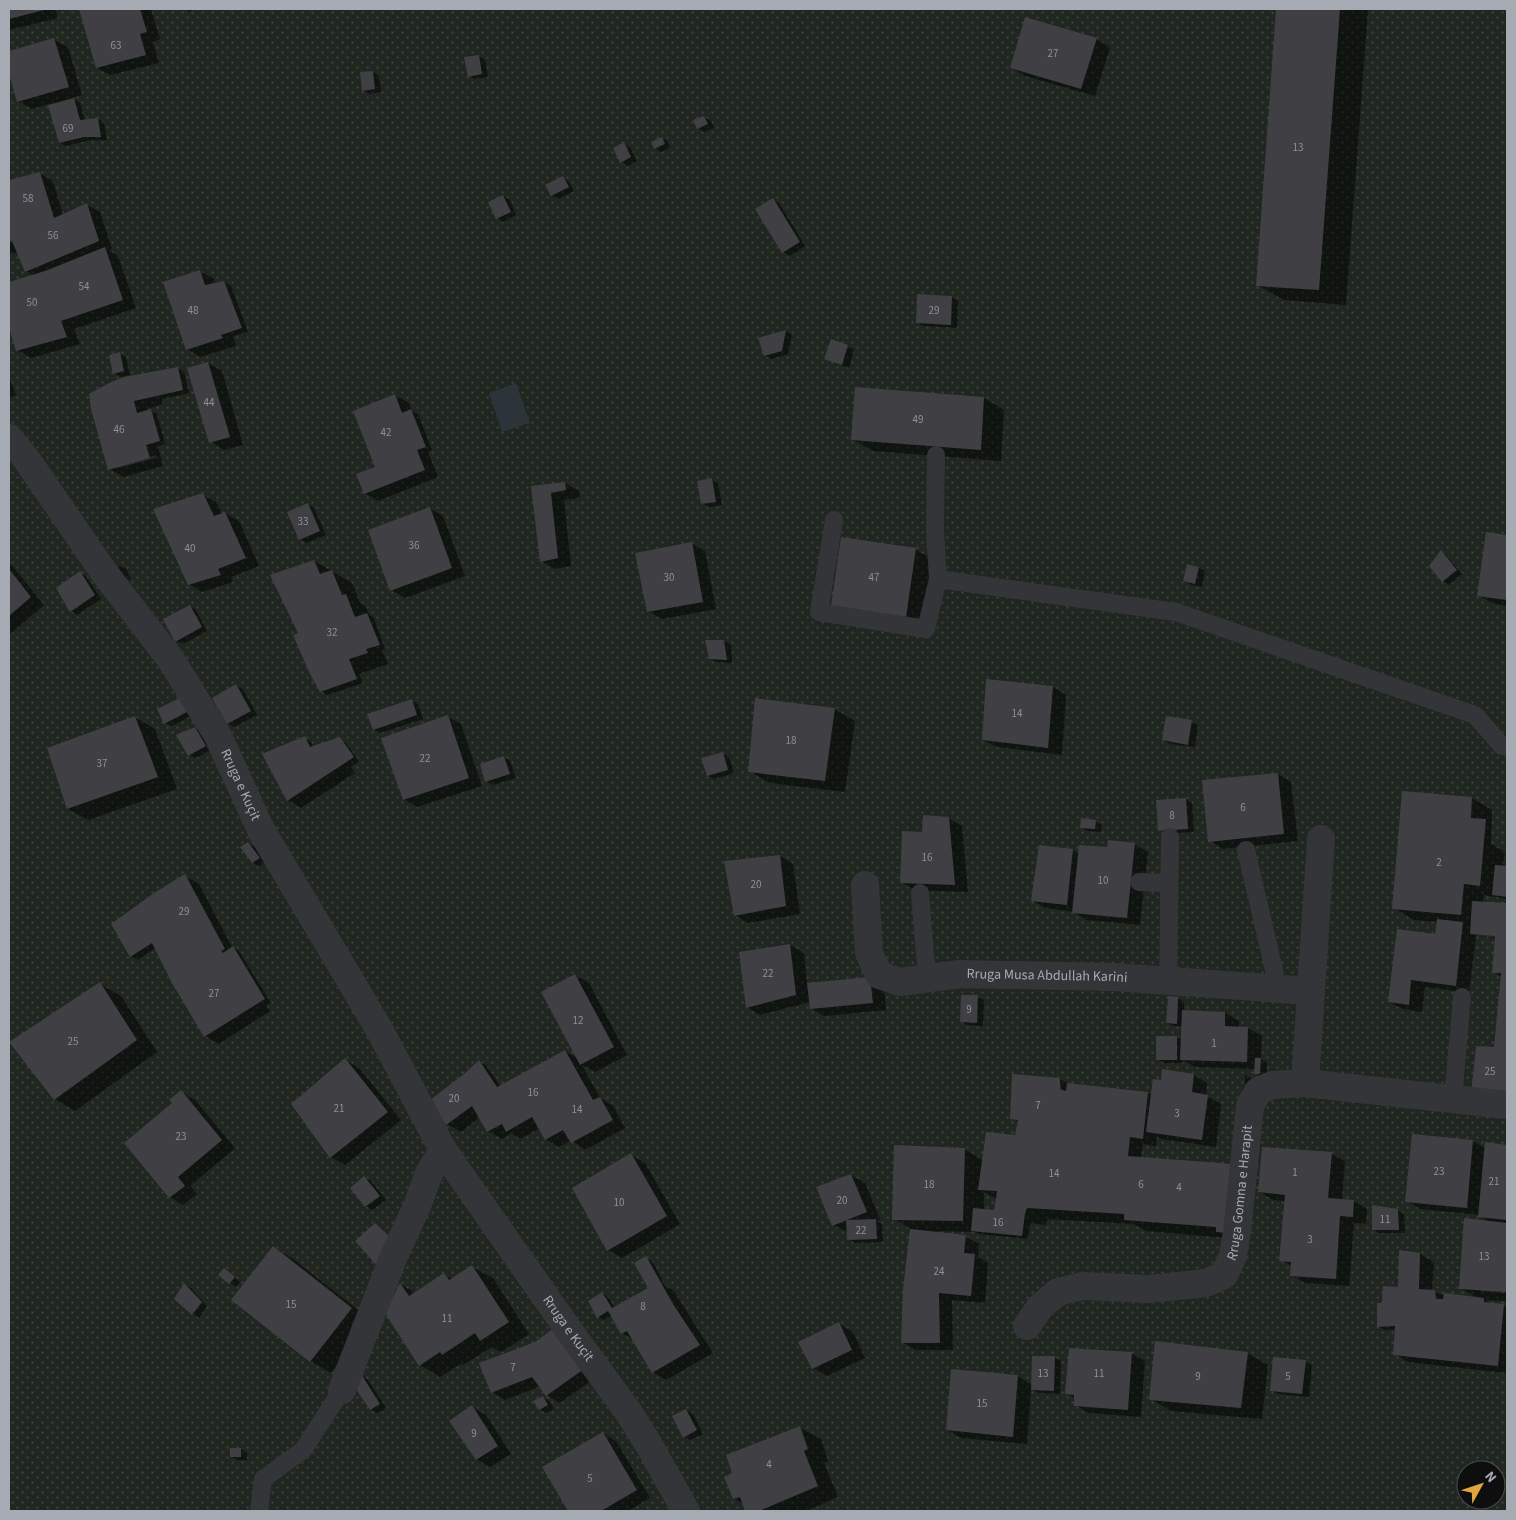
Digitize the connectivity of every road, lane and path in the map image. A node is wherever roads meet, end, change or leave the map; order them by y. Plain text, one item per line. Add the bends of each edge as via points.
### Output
1 (9, 438) edge
2 (936, 455) dead end
3 (834, 520) dead end
4 (938, 579) junction
5 (1507, 747) edge
6 (1170, 837) dead end
7 (1321, 839) dead end
8 (1246, 850) dead end
9 (1139, 882) dead end
10 (1169, 883) junction
11 (865, 885) dead end
12 (920, 893) dead end
13 (928, 978) junction
14 (1168, 981) junction
15 (1275, 988) junction
16 (1310, 991) junction
17 (1462, 997) dead end
18 (1305, 1083) junction
19 (1453, 1100) junction
20 (1507, 1105) edge
21 (443, 1150) junction
22 (1027, 1326) dead end
23 (342, 1390) joint
24 (259, 1511) edge
25 (686, 1511) edge

1 - 21 street, Rruga e Kuçit via 171,660 218,736 261,830 379,1029
2 - 4 lane
3 - 4 lane via 819,612 926,629
4 - 5 lane via 1176,612 1476,715 1502,746
6 - 10 lane
7 - 16 street
8 - 15 lane via 1274,970
9 - 10 lane
10 - 14 lane
11 - 13 street, Rruga Musa Abdullah Karini via 869,953 878,976 900,982
12 - 13 lane
13 - 14 street, Rruga Musa Abdullah Karini via 960,974
14 - 15 street, Rruga Musa Abdullah Karini
15 - 16 street, Rruga Musa Abdullah Karini
16 - 18 street
17 - 19 lane
18 - 19 street, Rruga Gomna e Harapit
18 - 22 street, Rruga Gomna e Harapit via 1272,1085 1258,1092 1250,1106 1237,1232 1233,1256 1224,1276 1206,1283 1149,1289 1082,1286 1058,1292 1040,1307
19 - 20 street, Rruga Gomna e Harapit
21 - 23 street via 429,1172
21 - 25 street, Rruga e Kuçit via 629,1413
23 - 24 lane via 302,1450 263,1480

